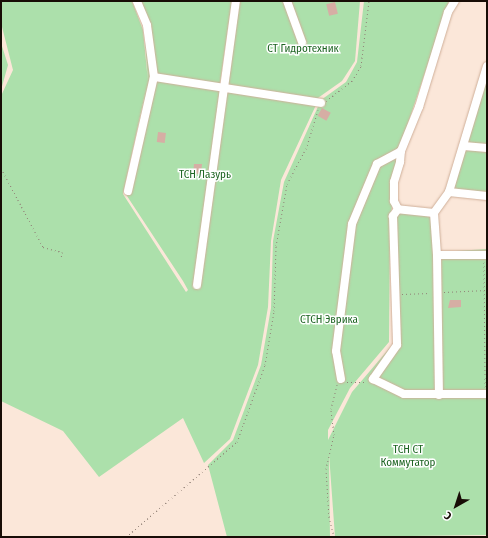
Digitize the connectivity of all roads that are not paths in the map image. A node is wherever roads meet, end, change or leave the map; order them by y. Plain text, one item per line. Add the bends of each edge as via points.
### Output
1 (137, 1) edge
2 (236, 1) edge
3 (287, 1) edge
4 (455, 1) edge
5 (302, 42) dead end
6 (487, 66) edge
7 (154, 77) junction
8 (225, 88) junction
9 (483, 99) edge
10 (321, 104) road end
11 (464, 146) junction
12 (487, 148) edge
13 (401, 151) junction
14 (128, 191) dead end
15 (449, 192) junction
16 (487, 196) edge
17 (398, 209) junction
18 (434, 213) junction
19 (437, 255) junction
20 (486, 255) edge
21 (197, 284) dead end
22 (341, 379) road end
23 (486, 394) edge
24 (439, 395) junction

1 - 7 lane via 147,25
2 - 8 lane
3 - 5 lane
4 - 13 lane via 448,12 419,106
6 - 9 lane
7 - 8 lane
7 - 14 lane
8 - 10 lane
8 - 21 lane
9 - 11 lane
11 - 12 lane
11 - 15 lane
13 - 17 lane via 394,182 394,201
13 - 22 lane via 377,164 352,224 336,351
15 - 16 lane
15 - 18 lane
17 - 18 lane
17 - 24 lane via 393,216 397,345 373,379 404,394
18 - 19 lane
19 - 20 lane
19 - 24 lane via 440,292
23 - 24 lane

